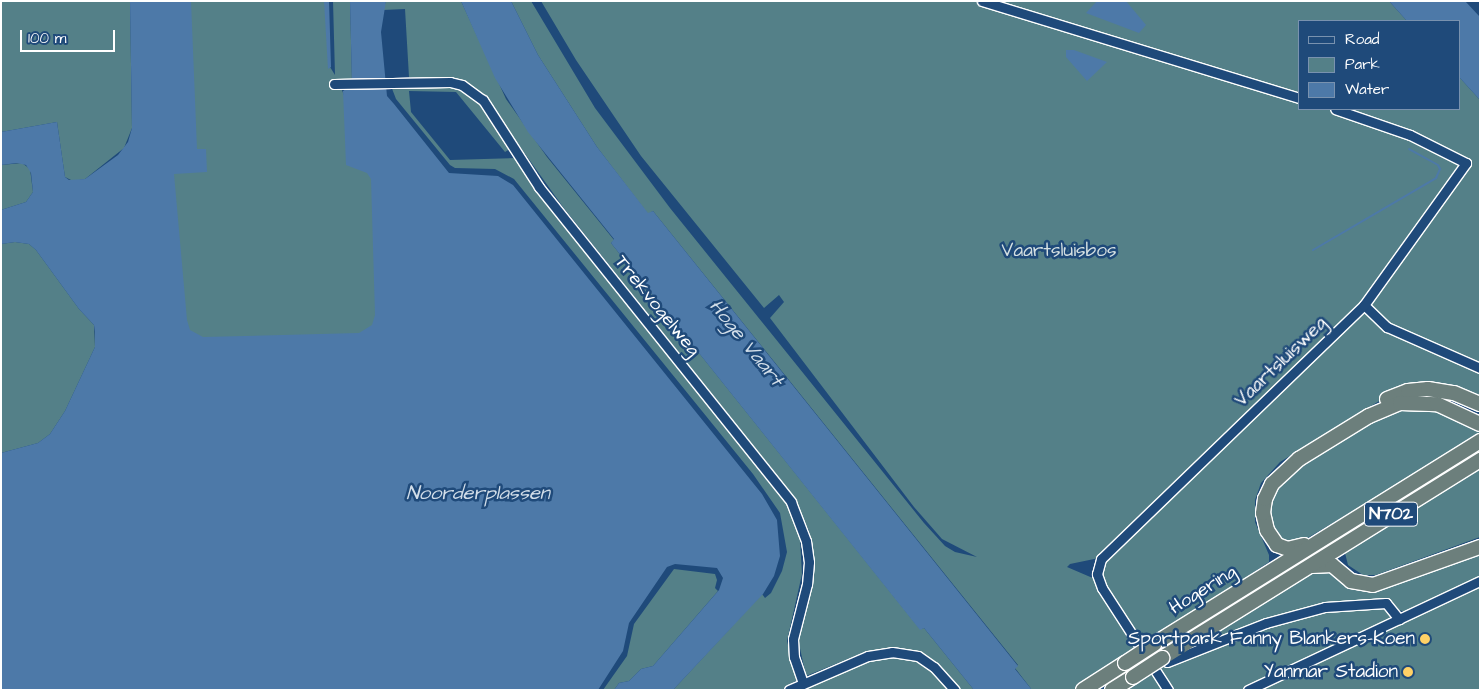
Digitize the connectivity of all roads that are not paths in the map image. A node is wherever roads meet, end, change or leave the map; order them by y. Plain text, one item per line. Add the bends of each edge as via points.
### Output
1 (982, 1) edge
2 (334, 84) dead end
3 (1298, 97) edge
4 (1338, 110) edge
5 (1364, 306) junction
6 (1480, 368) edge
7 (1480, 404) edge
8 (1480, 424) edge
9 (1480, 441) edge
10 (1480, 460) edge
11 (1319, 540) junction
12 (1480, 540) edge
13 (1342, 545) junction
14 (1480, 547) edge
15 (1304, 569) junction
16 (1270, 571) junction
17 (1480, 581) edge
18 (1399, 619) junction
19 (1164, 661) junction
20 (1135, 679) junction
21 (803, 683) junction
22 (789, 690) edge
23 (955, 690) edge
24 (1083, 690) edge
25 (1112, 690) edge
26 (1124, 690) edge
27 (1168, 690) edge
28 (1248, 690) edge

1 - 3 street
2 - 21 street, Trekvogelweg via 389,81 462,84 483,100 539,187 786,495 798,519 809,562 807,584 793,639 794,658
4 - 5 street, Vaartsluisweg via 1410,135 1466,163
5 - 6 street via 1387,327
5 - 27 street, Vaartsluisweg via 1101,559 1097,574 1102,588
7 - 16 highway via 1443,391 1422,389 1401,393 1345,422 1280,465 1263,486 1257,507 1260,530 1273,554
8 - 11 highway via 1437,404 1400,403 1369,416 1294,463 1280,475 1267,494 1263,509 1266,526 1275,542 1284,548
9 - 11 highway, N702
10 - 13 highway, N702
11 - 16 highway, Hogering / N702
12 - 13 highway via 1371,578 1357,575 1347,568 1341,558
13 - 15 highway, N702
14 - 15 highway via 1373,585 1351,581 1332,565
15 - 19 highway, Hogering / N702
16 - 24 highway, Hogering / N702, bridge
17 - 18 street
18 - 19 street via 1386,603 1325,607 1266,623
18 - 28 street
19 - 20 highway, Hogering / N702, bridge
20 - 25 highway, Hogering / N702
20 - 26 street
21 - 22 street
21 - 23 street via 868,656 892,652 918,656 934,667

